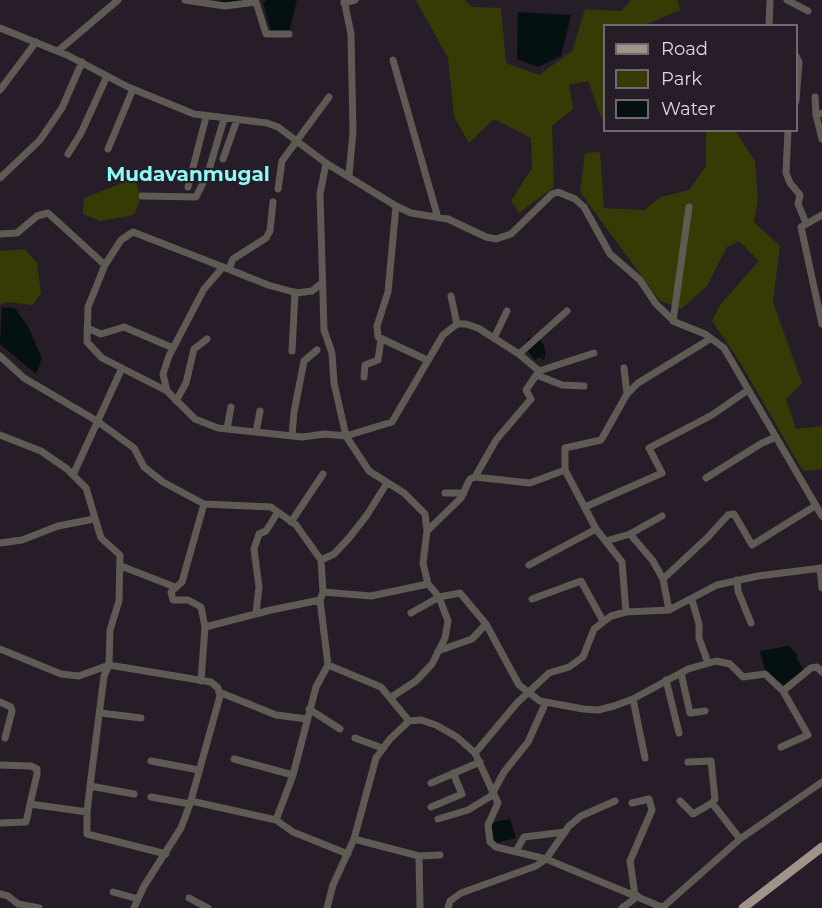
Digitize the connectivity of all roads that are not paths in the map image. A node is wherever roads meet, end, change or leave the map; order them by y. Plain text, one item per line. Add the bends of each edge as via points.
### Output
1 (118, 0) edge
2 (185, 0) edge
3 (355, 0) edge
4 (770, 0) edge
5 (787, 0) edge
6 (258, 1) edge
7 (344, 2) edge
8 (808, 11) dead end
9 (769, 24) edge
10 (2, 30) edge
11 (288, 34) dead end
12 (36, 42) junction
13 (58, 51) junction
14 (393, 60) dead end
15 (82, 62) junction
16 (107, 76) junction
17 (133, 89) junction
18 (0, 90) edge
19 (329, 97) dead end
20 (815, 97) dead end
21 (819, 114) edge
22 (206, 117) junction
23 (224, 119) junction
24 (237, 120) junction
25 (788, 132) edge
26 (822, 139) edge
27 (297, 141) junction
28 (108, 149) dead end
29 (68, 154) dead end
30 (223, 159) dead end
31 (326, 163) junction
32 (349, 175) junction
33 (0, 178) edge
34 (188, 187) dead end
35 (278, 189) dead end
36 (142, 196) dead end
37 (273, 202) dead end
38 (396, 206) junction
39 (689, 207) dead end
40 (822, 215) edge
41 (438, 218) junction
42 (806, 223) junction
43 (0, 234) edge
44 (105, 265) junction
45 (226, 268) junction
46 (322, 283) junction
47 (295, 292) junction
48 (451, 296) dead end
49 (507, 311) dead end
50 (567, 311) dead end
51 (673, 321) junction
52 (457, 324) junction
53 (822, 324) edge
54 (87, 328) junction
55 (494, 338) junction
56 (207, 339) dead end
57 (381, 339) junction
58 (710, 339) junction
59 (173, 348) junction
60 (317, 350) dead end
61 (292, 351) dead end
62 (594, 353) dead end
63 (519, 354) junction
64 (0, 356) edge
65 (427, 360) junction
66 (624, 368) dead end
67 (122, 369) junction
68 (538, 373) junction
69 (364, 378) dead end
70 (584, 386) dead end
71 (748, 390) junction
72 (167, 391) junction
73 (627, 394) junction
74 (176, 400) junction
75 (231, 407) dead end
76 (260, 411) dead end
77 (97, 421) junction
78 (227, 429) junction
79 (256, 432) junction
80 (0, 435) edge
81 (292, 436) junction
82 (346, 436) junction
83 (776, 437) junction
84 (565, 470) junction
85 (323, 474) dead end
86 (73, 475) junction
87 (475, 477) junction
88 (705, 478) dead end
89 (387, 483) junction
90 (445, 493) dead end
91 (464, 493) junction
92 (204, 504) junction
93 (814, 506) junction
94 (585, 507) junction
95 (278, 512) junction
96 (662, 516) dead end
97 (822, 516) edge
98 (94, 519) junction
99 (291, 522) junction
100 (596, 529) junction
101 (427, 531) junction
102 (630, 534) junction
103 (606, 541) junction
104 (0, 543) edge
105 (321, 560) junction
106 (529, 565) dead end
107 (121, 566) junction
108 (821, 568) edge
109 (663, 579) junction
110 (737, 580) junction
111 (428, 584) junction
112 (175, 587) junction
113 (822, 588) edge
114 (321, 596) junction
115 (439, 597) junction
116 (532, 599) dead end
117 (692, 600) junction
118 (669, 610) junction
119 (626, 612) junction
120 (256, 613) junction
121 (411, 613) dead end
122 (603, 621) junction
123 (752, 622) dead end
124 (486, 624) junction
125 (205, 627) junction
126 (0, 649) edge
127 (438, 651) junction
128 (708, 663) junction
129 (109, 665) junction
130 (328, 665) junction
131 (822, 672) edge
132 (681, 673) junction
133 (666, 680) junction
134 (201, 681) junction
135 (783, 691) junction
136 (219, 692) junction
137 (528, 693) junction
138 (390, 698) junction
139 (633, 699) junction
140 (0, 702) edge
141 (546, 702) junction
142 (309, 709) junction
143 (705, 711) dead end
144 (101, 713) junction
145 (141, 718) dead end
146 (307, 719) junction
147 (409, 721) junction
148 (340, 729) dead end
149 (679, 734) dead end
150 (5, 738) dead end
151 (355, 738) dead end
152 (781, 747) dead end
153 (382, 748) junction
154 (475, 753) junction
155 (645, 758) dead end
156 (234, 759) dead end
157 (151, 761) dead end
158 (480, 762) junction
159 (688, 762) dead end
160 (0, 765) edge
161 (199, 770) junction
162 (453, 773) junction
163 (293, 775) junction
164 (822, 782) edge
165 (431, 783) dead end
166 (90, 786) junction
167 (493, 793) junction
168 (134, 794) dead end
169 (151, 797) dead end
170 (615, 801) dead end
171 (680, 801) dead end
172 (191, 802) junction
173 (632, 803) dead end
174 (712, 803) junction
175 (30, 804) junction
176 (431, 807) dead end
177 (87, 812) junction
178 (438, 819) dead end
179 (276, 820) junction
180 (0, 823) edge
181 (565, 832) junction
182 (354, 839) junction
183 (740, 839) junction
184 (822, 847) edge
185 (516, 851) junction
186 (166, 854) junction
187 (348, 854) junction
188 (440, 855) dead end
189 (419, 856) junction
190 (546, 859) junction
191 (113, 892) dead end
192 (0, 894) edge
193 (636, 896) junction
194 (189, 898) dead end
195 (138, 899) junction
196 (18, 906) edge
197 (39, 908) edge
198 (134, 908) edge
199 (208, 908) edge
200 (327, 908) edge
201 (420, 908) edge
202 (448, 908) edge
203 (622, 908) edge
204 (663, 908) edge
205 (743, 908) edge

1 - 13 street
2 - 6 street via 225,6
3 - 7 street
4 - 9 street
5 - 8 street
6 - 11 street via 266,34
7 - 32 street via 351,45 353,132
10 - 12 street
12 - 13 street
12 - 18 street
13 - 15 street
14 - 41 street
15 - 16 street
15 - 33 street via 62,108 47,130
16 - 17 street
16 - 29 street
17 - 22 street
17 - 28 street
19 - 27 street
20 - 21 street
21 - 26 street
22 - 23 street
22 - 34 street
23 - 24 street
23 - 36 street via 208,173 196,196
24 - 27 street via 267,123
24 - 30 street
25 - 42 street via 786,173 800,195 798,204
27 - 31 street
27 - 35 street via 282,161
31 - 32 street
31 - 46 street via 320,194
32 - 38 street
37 - 45 street via 266,238
38 - 41 street
38 - 57 street via 388,292 377,326
39 - 51 street
40 - 42 street
41 - 51 street via 496,239 512,234 552,194 567,195 584,207 610,254 640,280
42 - 53 street via 801,227
43 - 44 street via 17,233 37,216 48,213
44 - 45 street via 121,240 133,232
44 - 54 street via 88,307
45 - 47 street
45 - 59 street via 204,289
46 - 47 street via 312,291
46 - 82 street via 324,330 332,353 334,383
47 - 61 street
48 - 52 street
49 - 55 street
50 - 63 street
51 - 58 street
52 - 55 street via 478,328
52 - 65 street via 443,334
54 - 59 street via 101,333 124,327
54 - 67 street via 87,342 102,358
55 - 63 street
56 - 74 street via 194,350 186,383
57 - 65 street
57 - 69 street via 378,360 365,365
58 - 71 street via 724,348
58 - 73 street
59 - 72 street via 163,374
60 - 81 street via 304,362
62 - 68 street
63 - 68 street
64 - 77 street via 24,378
65 - 82 street via 392,422
66 - 73 street
67 - 72 street
67 - 77 street
68 - 70 street via 562,385
68 - 87 street via 526,390 531,399 496,440
71 - 83 street
71 - 94 street via 712,415 649,448 662,473
72 - 74 street
73 - 84 street via 601,440 565,448
74 - 78 street via 195,419
75 - 78 street
76 - 79 street
77 - 86 street
77 - 92 street via 134,448 144,467 163,482
78 - 79 street
79 - 81 street
80 - 86 street via 41,451
81 - 82 street
82 - 89 street via 369,471
83 - 88 street
83 - 93 street
84 - 87 street via 530,483
84 - 94 street
85 - 99 street
86 - 98 street via 92,500
87 - 91 street
89 - 101 street via 425,514
89 - 105 street via 349,538 334,554
90 - 91 street
91 - 101 street
92 - 95 street via 255,505
92 - 112 street via 182,582
93 - 97 street
93 - 109 street via 752,545 734,514 728,515
94 - 100 street
95 - 99 street
95 - 120 street via 266,531 259,534 254,549 259,587
96 - 102 street
98 - 104 street via 58,525 22,540
98 - 107 street via 101,538 120,555
99 - 105 street
100 - 103 street
100 - 106 street
101 - 111 street via 423,563
102 - 103 street
102 - 109 street
103 - 119 street via 622,562
105 - 114 street
107 - 112 street
107 - 129 street via 119,604 110,630
108 - 110 street
108 - 113 street
109 - 118 street
110 - 117 street via 705,590
110 - 123 street
111 - 114 street via 371,596
111 - 115 street
112 - 125 street via 171,592 173,600 196,603 205,614
114 - 120 street
114 - 130 street
115 - 121 street
115 - 124 street via 460,593
115 - 127 street via 448,629
116 - 122 street via 581,581
117 - 118 street
117 - 128 street
118 - 119 street
119 - 122 street
120 - 125 street
122 - 137 street via 594,629 583,657 569,667 549,673
124 - 127 street via 472,639
124 - 137 street via 519,685
125 - 134 street
126 - 129 street via 61,674 79,676
127 - 138 street via 416,681
128 - 132 street
128 - 135 street via 723,661 734,666 742,677 765,674
129 - 134 street
129 - 144 street via 104,676
130 - 138 street via 381,687
130 - 142 street
131 - 135 street via 811,668
132 - 133 street
132 - 143 street via 690,713
133 - 139 street
133 - 149 street
134 - 136 street via 216,685
135 - 152 street via 808,735
136 - 146 street via 276,715
136 - 161 street
137 - 141 street
137 - 154 street
138 - 147 street
139 - 141 street via 598,710
139 - 155 street
140 - 150 street via 12,711
141 - 167 street via 528,742
142 - 146 street
142 - 148 street
144 - 145 street
144 - 166 street
146 - 163 street
147 - 153 street
147 - 154 street via 436,725
151 - 153 street
153 - 182 street via 370,774
154 - 158 street
156 - 163 street
157 - 161 street
158 - 162 street
158 - 167 street
159 - 174 street via 711,761 715,799
160 - 175 street via 37,769
161 - 172 street
162 - 165 street
162 - 176 street via 462,794
163 - 179 street
164 - 183 street
166 - 168 street
166 - 177 street
167 - 178 street via 468,810
167 - 185 street via 498,807 488,825 490,842
169 - 172 street
170 - 181 street via 581,816
171 - 174 street via 693,814
172 - 179 street
172 - 186 street
173 - 193 street via 649,799 652,810 630,861
174 - 183 street
175 - 177 street
175 - 180 street via 26,822
177 - 186 street via 87,834
179 - 187 street via 293,832
181 - 185 street via 524,837
181 - 190 street
182 - 187 street
182 - 189 street
183 - 204 street
184 - 205 main road
185 - 190 street
186 - 195 street
187 - 200 street
188 - 189 street
189 - 201 street
190 - 193 street
190 - 202 street via 461,893 450,901
191 - 195 street
192 - 196 street
193 - 203 street
193 - 204 street
194 - 199 street
195 - 198 street
196 - 197 street

